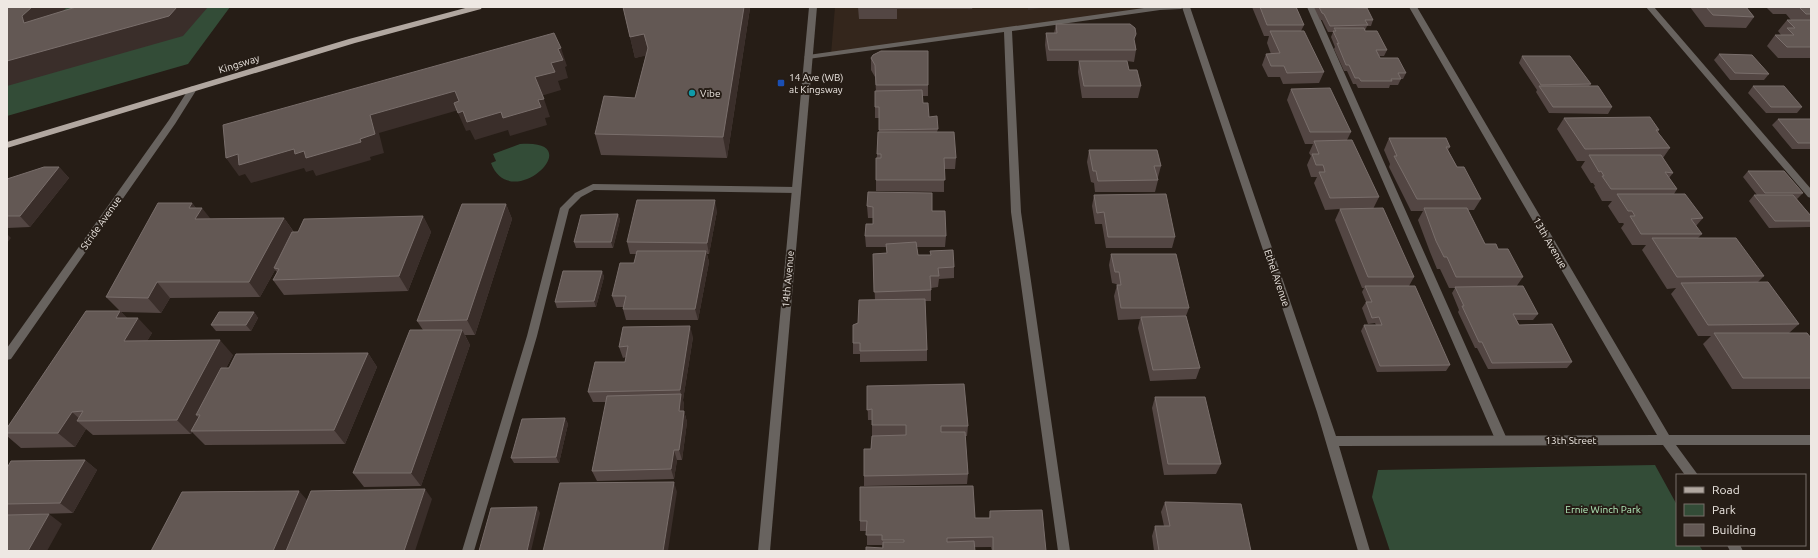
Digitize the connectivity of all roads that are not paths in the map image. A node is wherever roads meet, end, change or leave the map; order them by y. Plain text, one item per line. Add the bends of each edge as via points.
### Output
1 (478, 7) edge
2 (814, 7) edge
3 (1180, 7) edge
4 (1186, 7) edge
5 (1310, 7) edge
6 (1413, 7) edge
7 (1650, 7) edge
8 (1008, 29) junction
9 (808, 56) junction
10 (193, 89) junction
11 (7, 145) edge
12 (796, 190) junction
13 (1811, 195) edge
14 (7, 356) edge
15 (1665, 439) junction
16 (1501, 440) junction
17 (1811, 440) edge
18 (1331, 441) junction
19 (1691, 474) edge
20 (468, 551) edge
21 (764, 551) edge
22 (1064, 551) edge
23 (1364, 551) edge

1 - 10 main road, Kingsway via 352,41
2 - 9 street, 14th Avenue
3 - 8 street
4 - 18 street, Ethel Avenue
5 - 16 street
6 - 15 street, 13th Avenue
7 - 13 street
8 - 9 street
8 - 22 street via 1016,212
9 - 12 street, 14th Avenue
10 - 11 main road, Kingsway
10 - 14 street, Stride Avenue
12 - 20 street via 593,187 578,195 565,208 532,336
12 - 21 street, 14th Avenue
15 - 16 street, 13th Street
15 - 17 street, 13th Street
15 - 19 street, 13th Avenue
16 - 18 street, 13th Street
18 - 23 street, Ethel Avenue

